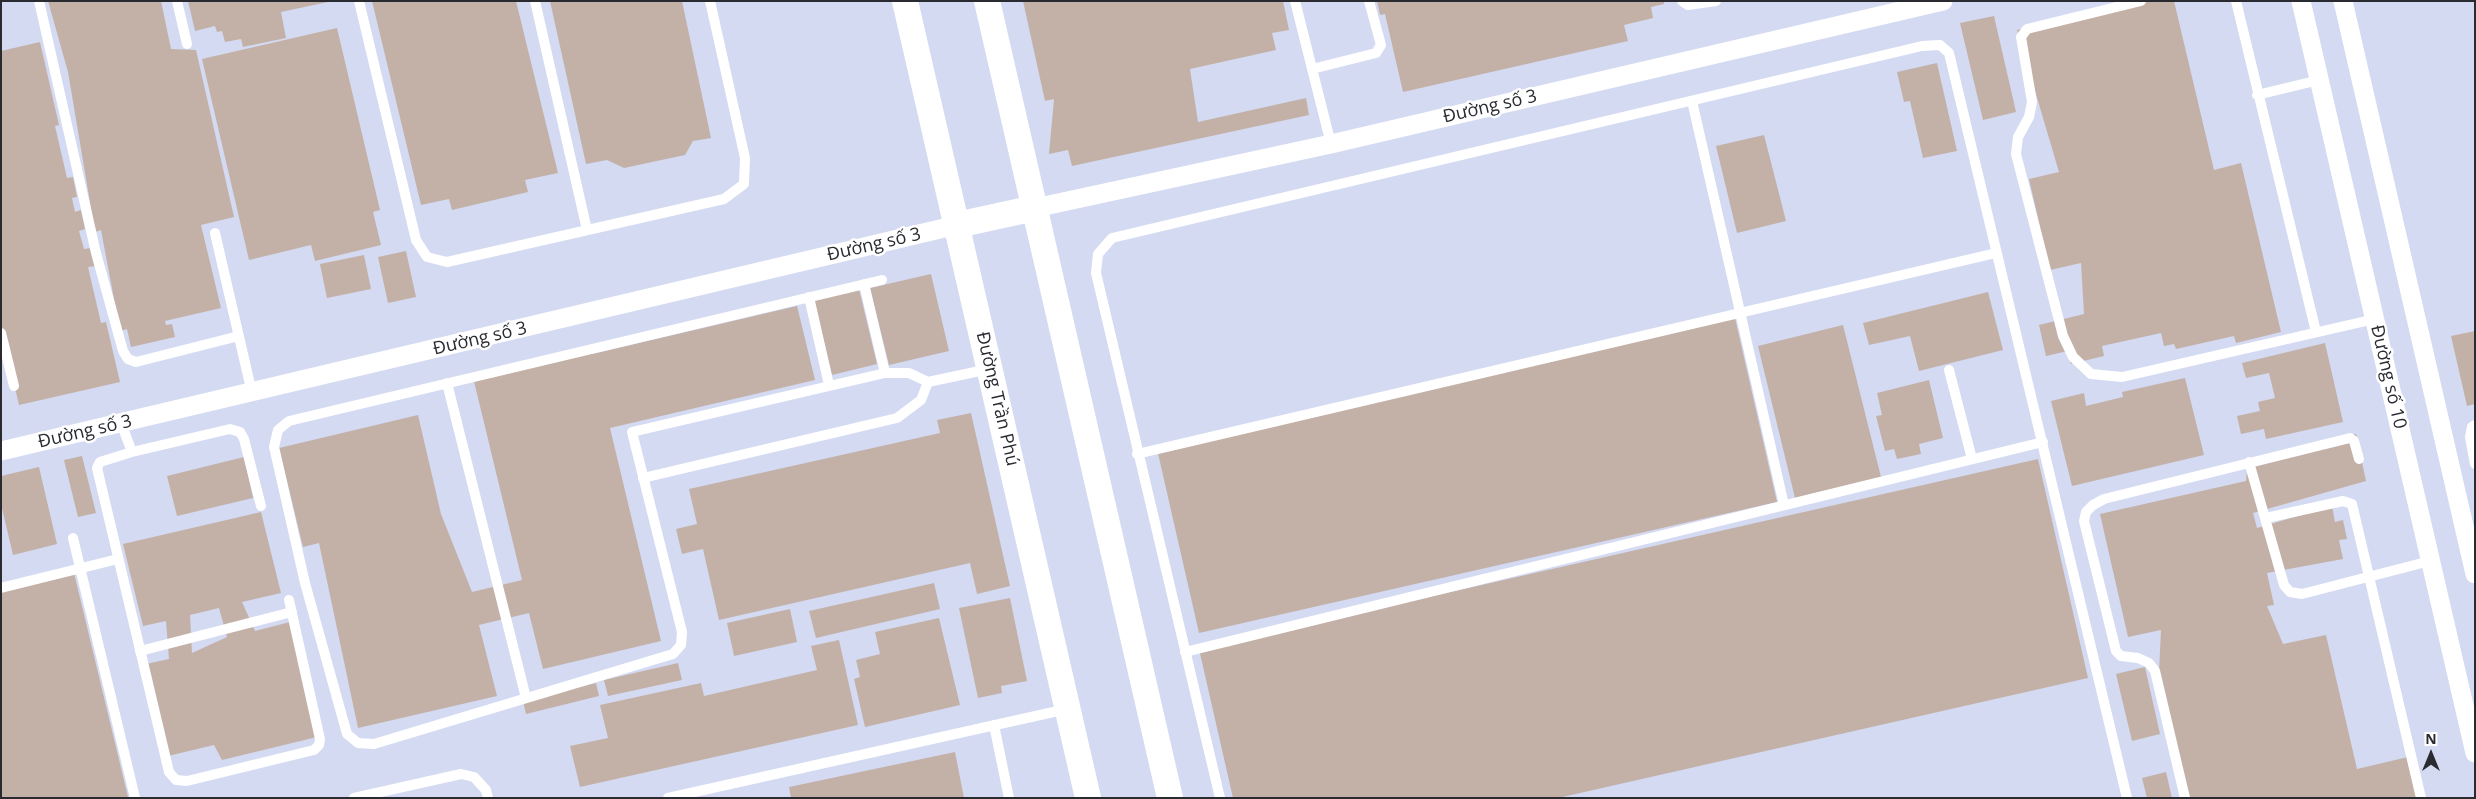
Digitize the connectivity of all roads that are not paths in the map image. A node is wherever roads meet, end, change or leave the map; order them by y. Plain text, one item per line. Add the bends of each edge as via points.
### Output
1 (39, 1) edge
2 (177, 1) edge
3 (359, 1) edge
4 (535, 1) edge
5 (710, 1) edge
6 (904, 1) edge
7 (987, 1) edge
8 (1295, 1) edge
9 (1369, 1) edge
10 (1682, 1) edge
11 (1716, 1) edge
12 (1943, 1) edge
13 (2141, 1) edge
14 (2236, 1) edge
15 (2301, 1) edge
16 (2343, 1) edge
17 (187, 44) dead end
18 (1312, 69) junction
19 (2319, 80) junction
20 (2257, 95) junction
21 (1692, 101) junction
22 (1331, 144) junction
23 (1035, 208) junction
24 (957, 225) junction
25 (588, 230) junction
26 (215, 233) dead end
27 (1996, 253) junction
28 (882, 280) dead end
29 (864, 284) junction
30 (809, 297) junction
31 (1741, 313) junction
32 (2375, 319) junction
33 (1, 332) edge
34 (2316, 332) junction
35 (239, 336) junction
36 (2, 346) edge
37 (990, 369) junction
38 (1949, 370) dead end
39 (884, 373) junction
40 (928, 382) junction
41 (447, 383) junction
42 (829, 385) junction
43 (14, 386) dead end
44 (252, 393) junction
45 (121, 423) junction
46 (2475, 425) edge
47 (2043, 442) junction
48 (1, 451) edge
49 (132, 452) junction
50 (1137, 454) junction
51 (1972, 459) junction
52 (2359, 459) dead end
53 (2249, 462) junction
54 (2475, 464) edge
55 (643, 478) junction
56 (1784, 505) junction
57 (261, 506) dead end
58 (2266, 518) junction
59 (73, 538) dead end
60 (118, 559) junction
61 (2430, 561) junction
62 (80, 569) junction
63 (2475, 574) edge
64 (2370, 577) junction
65 (1, 588) edge
66 (289, 600) dead end
67 (292, 612) junction
68 (140, 651) junction
69 (1185, 652) junction
70 (526, 698) junction
71 (1068, 709) junction
72 (994, 725) junction
73 (2475, 753) edge
74 (135, 798) edge
75 (354, 798) edge
76 (488, 798) edge
77 (668, 798) edge
78 (1009, 798) edge
79 (1088, 798) edge
80 (1170, 798) edge
81 (1220, 798) edge
82 (2127, 798) edge
83 (2185, 798) edge
84 (2421, 798) edge

1 - 35 lane via 96,253 122,351 128,359 136,362
2 - 17 lane
3 - 25 lane via 416,240 428,257 448,262
4 - 25 lane
5 - 25 lane via 745,158 744,184 724,199
6 - 24 main road, Đường Trần Phú
7 - 23 main road
8 - 18 lane
9 - 18 lane via 1381,45 1376,53
10 - 11 lane via 1688,5
12 - 22 street, Đường số 3
13 - 34 lane via 2028,29 2021,37 2032,102 2029,117 2018,137 2016,154 2063,336 2073,357 2091,374 2122,377
14 - 20 lane
15 - 19 street, Đường số 10
16 - 63 street
18 - 22 lane
19 - 20 lane
19 - 32 street, Đường số 10
20 - 34 lane
21 - 27 lane via 1922,46 1940,45 1949,53
21 - 31 lane
21 - 50 lane via 1112,238 1098,254 1096,273
22 - 23 street, Đường số 3
23 - 24 main road
23 - 80 main road
24 - 37 main road, Đường Trần Phú
24 - 44 street, Đường số 3
26 - 35 lane
27 - 31 lane
27 - 47 lane
28 - 29 lane
29 - 30 lane
29 - 39 lane
30 - 41 lane
30 - 42 lane
31 - 50 lane
31 - 56 lane
32 - 34 lane
32 - 61 street, Đường số 10
33 - 36 lane
35 - 44 lane
36 - 43 lane
37 - 40 lane
37 - 71 main road, Đường Trần Phú
38 - 51 lane
39 - 40 lane via 909,373
39 - 42 lane
40 - 55 lane via 921,400 897,418
41 - 70 lane
41 - 70 lane via 289,421 278,430 274,447 306,583 347,734 358,743 374,744
42 - 55 lane via 632,432
44 - 45 street, Đường số 3
45 - 48 street, Đường số 3
45 - 49 lane
46 - 54 lane via 2470,437
47 - 51 lane
47 - 82 lane
49 - 57 lane via 230,429 240,432
49 - 60 lane via 100,462 97,468
50 - 69 lane
51 - 56 lane
52 - 53 lane via 2350,438
53 - 58 lane
53 - 83 lane via 2104,499 2092,505 2084,521 2116,651 2121,656 2149,663 2155,671
55 - 70 lane via 682,632 681,645 673,654
56 - 69 lane
58 - 64 lane via 2284,584 2290,592 2302,594
58 - 64 lane via 2348,501 2352,504
59 - 62 lane
60 - 62 lane
60 - 68 lane
61 - 64 lane
61 - 73 street, Đường số 10
62 - 65 lane
62 - 74 lane
64 - 84 lane
66 - 67 lane
67 - 68 lane
67 - 68 lane via 320,739 314,750 187,781 176,780 169,772
69 - 81 lane
71 - 72 lane
71 - 79 main road, Đường Trần Phú
72 - 77 lane
72 - 78 lane
75 - 76 lane via 460,774 474,777 486,790

